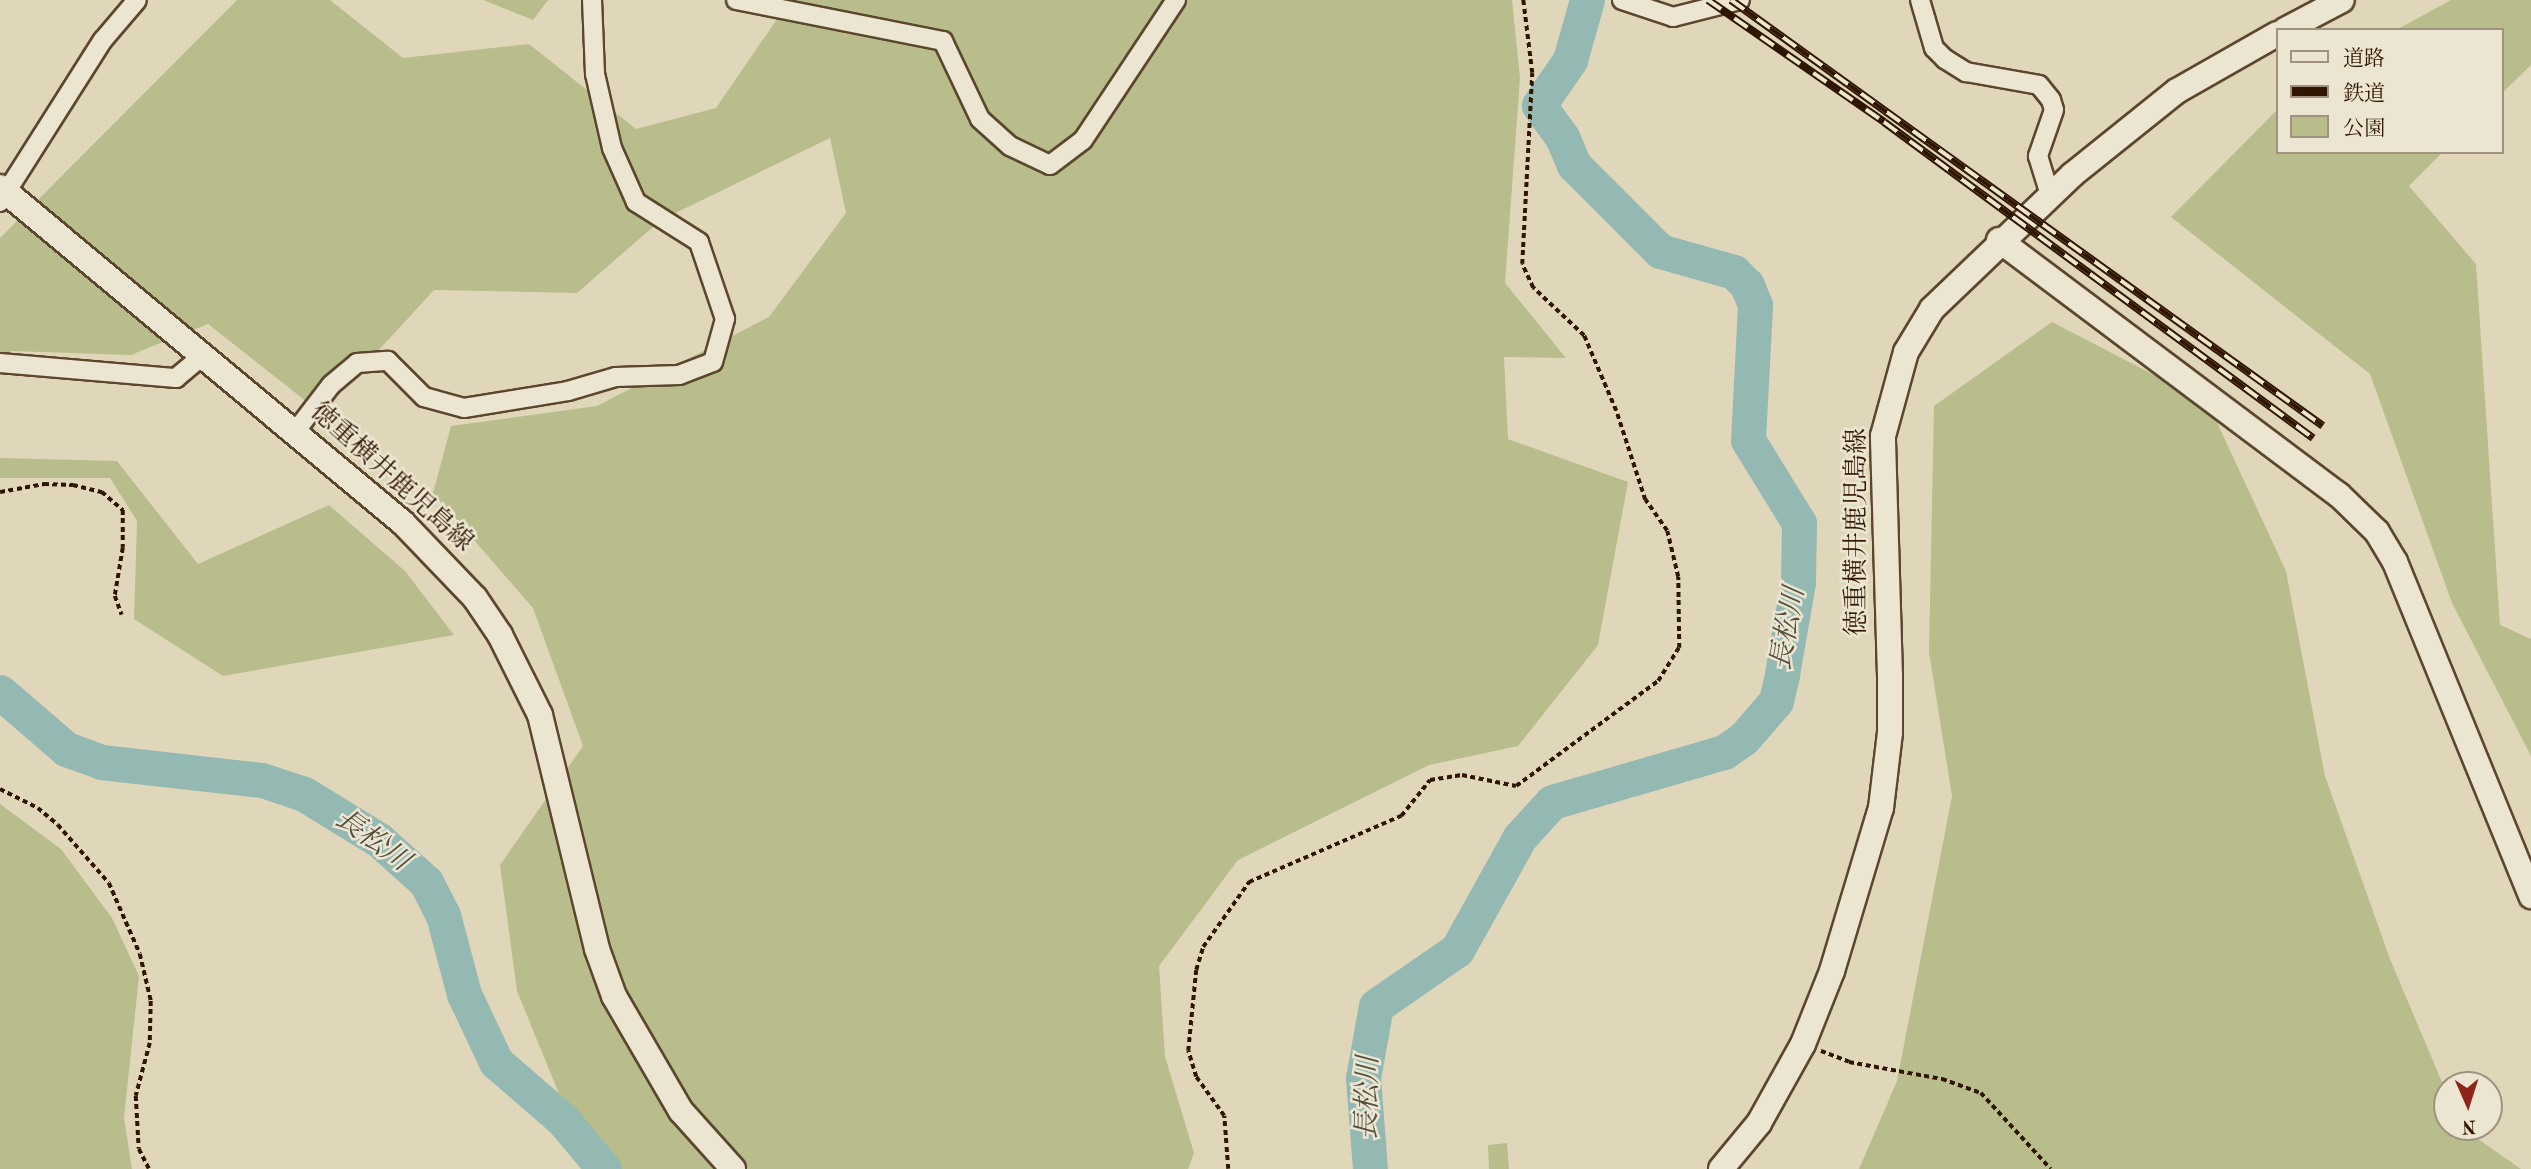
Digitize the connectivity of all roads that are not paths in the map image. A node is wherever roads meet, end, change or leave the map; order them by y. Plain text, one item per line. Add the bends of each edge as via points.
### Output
1 (137, 0) edge
2 (592, 0) edge
3 (736, 0) edge
4 (1176, 0) edge
5 (1622, 0) edge
6 (1740, 0) edge
7 (1920, 0) edge
8 (2342, 0) edge
9 (2289, 28) edge
10 (2276, 35) edge
11 (3, 194) edge
12 (2050, 195) junction
13 (1999, 240) junction
14 (202, 355) junction
15 (0, 363) edge
16 (295, 432) junction
17 (2531, 895) edge
18 (733, 1169) edge
19 (1721, 1169) edge

1 - 11 street via 103,40
2 - 16 street via 595,74 612,148 636,202 699,242 725,319 713,362 679,374 615,377 568,391 464,408 424,397 388,361 357,363 331,385
3 - 4 street via 943,41 980,119 1010,146 1050,165 1083,141
5 - 6 street via 1672,17
7 - 12 street via 1934,48 1945,59 1966,72 2039,85 2051,100 2054,110 2038,156
8 - 9 main road
10 - 12 main road, 徳重横井鹿児島線 via 2178,91
11 - 14 main road, 徳重横井鹿児島線
12 - 13 main road, 徳重横井鹿児島線
13 - 17 main road via 2339,495 2377,532 2395,562
13 - 19 main road, 徳重横井鹿児島線 via 1932,309 1906,352 1890,395 1883,436 1890,676 1887,771 1874,838 1832,971 1802,1044 1759,1123
14 - 15 street via 176,378
14 - 16 main road, 徳重横井鹿児島線
16 - 18 main road, 徳重横井鹿児島線 via 452,570 500,635 540,715 594,937 614,996 681,1111

